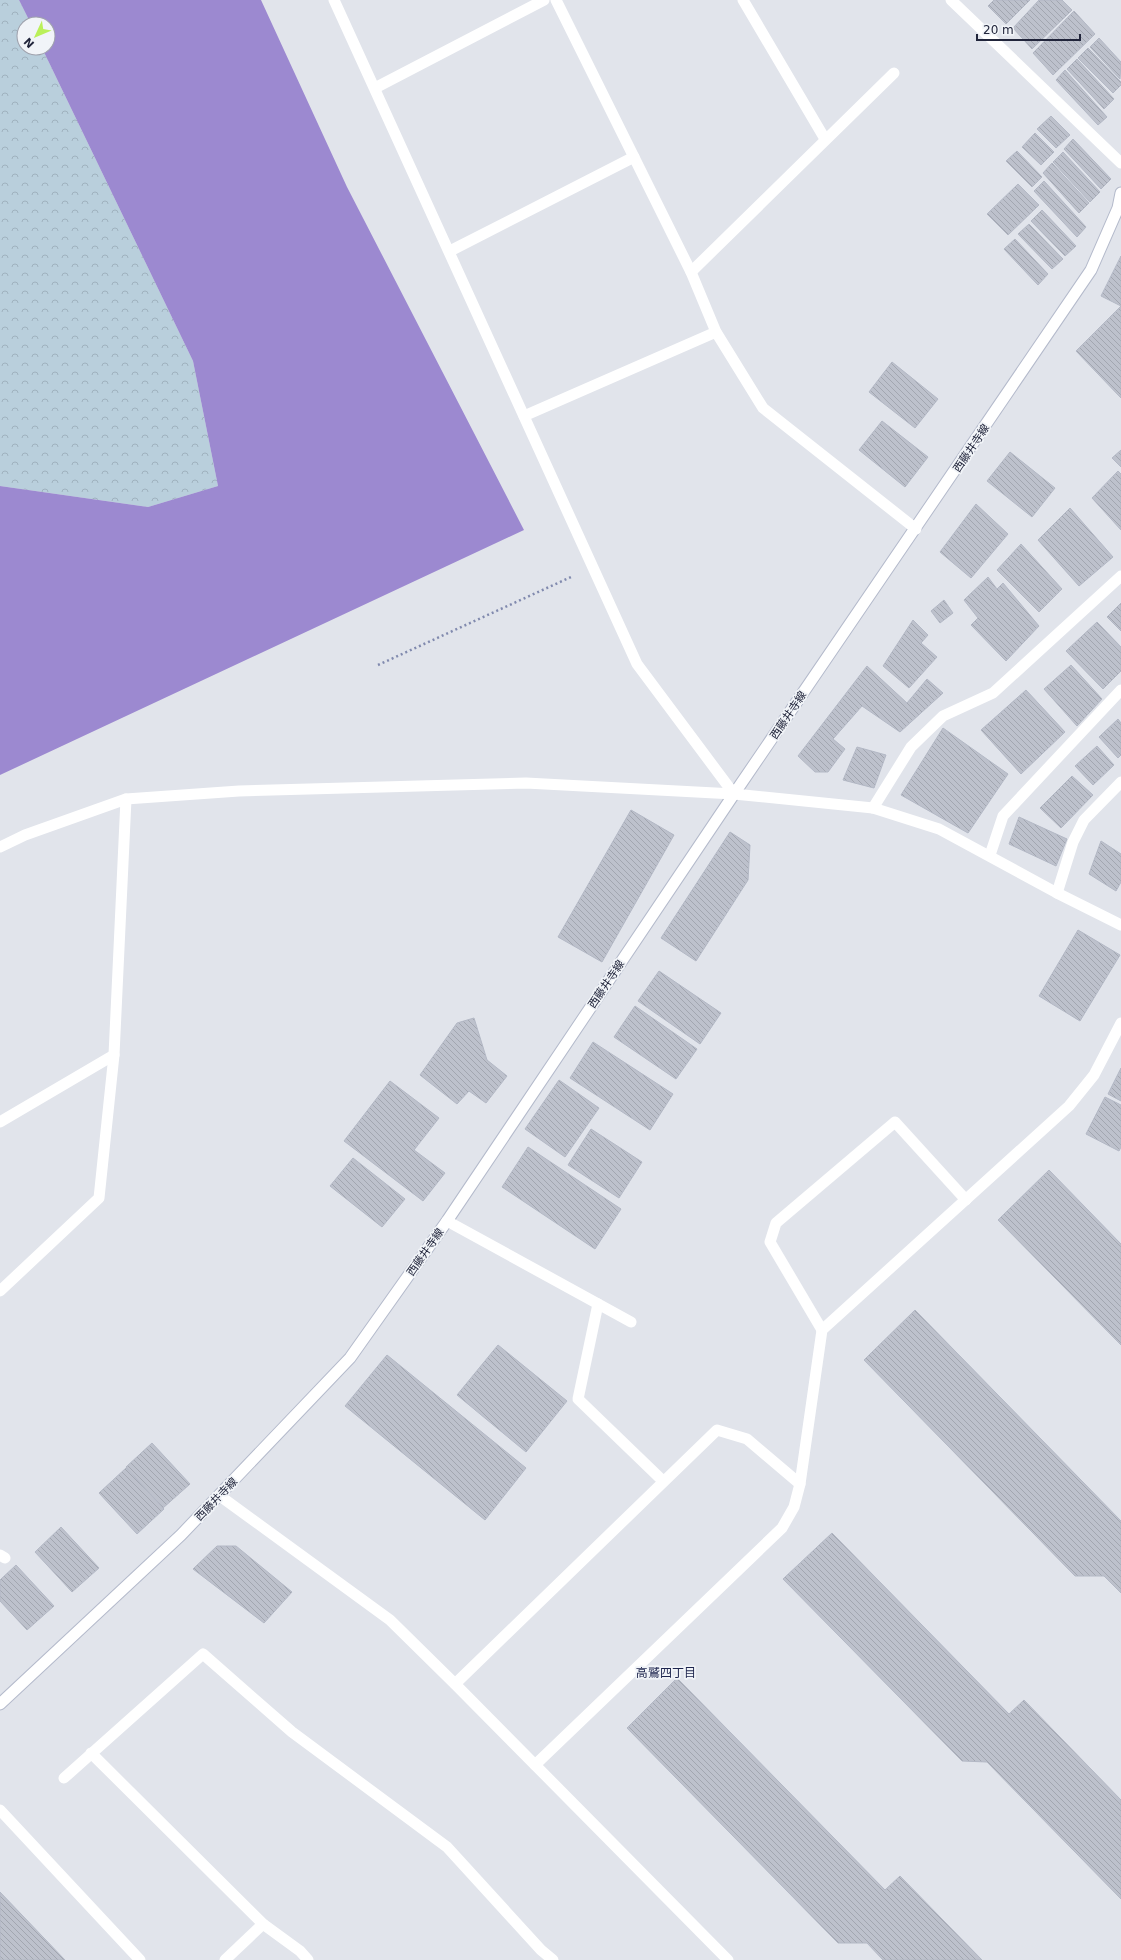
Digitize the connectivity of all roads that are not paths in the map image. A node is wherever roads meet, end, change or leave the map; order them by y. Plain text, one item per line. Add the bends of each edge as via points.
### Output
1 (334, 0) edge
2 (544, 0) edge
3 (556, 0) edge
4 (742, 0) edge
5 (951, 0) edge
6 (894, 74) dead end
7 (374, 88) junction
8 (825, 139) junction
9 (634, 157) junction
10 (1121, 163) edge
11 (1121, 193) edge
12 (1119, 208) edge
13 (450, 251) junction
14 (691, 272) junction
15 (716, 332) junction
16 (524, 416) junction
17 (916, 529) junction
18 (1121, 576) edge
19 (1121, 690) edge
20 (1121, 782) edge
21 (734, 794) junction
22 (126, 799) junction
23 (872, 808) junction
24 (0, 847) edge
25 (990, 855) junction
26 (1057, 893) junction
27 (1121, 925) edge
28 (1121, 1023) edge
29 (114, 1055) junction
30 (0, 1122) edge
31 (966, 1200) junction
32 (447, 1221) junction
33 (0, 1291) edge
34 (598, 1304) junction
35 (631, 1322) dead end
36 (822, 1330) junction
37 (663, 1481) junction
38 (800, 1484) junction
39 (220, 1496) junction
40 (455, 1684) junction
41 (0, 1704) edge
42 (91, 1753) junction
43 (535, 1765) junction
44 (64, 1778) dead end
45 (0, 1810) edge
46 (263, 1924) junction
47 (140, 1960) edge
48 (225, 1960) edge
49 (308, 1960) edge
50 (553, 1960) edge
51 (728, 1960) edge

1 - 7 street
2 - 7 street
3 - 9 street
4 - 8 street
5 - 10 street
6 - 8 street
7 - 13 street
8 - 14 street
9 - 13 street
9 - 14 street
11 - 12 street, 西藤井寺線
12 - 17 street, 西藤井寺線 via 1091,270
13 - 16 street
14 - 15 street
15 - 16 street
15 - 17 street via 763,408
16 - 21 street via 636,664
17 - 21 street, 西藤井寺線
18 - 23 street via 993,693 943,716 911,747
19 - 25 street via 1003,816
20 - 26 street via 1084,820
21 - 22 street via 526,783 239,791
21 - 23 street
21 - 32 street, 西藤井寺線
22 - 24 street
22 - 29 street
23 - 25 street via 939,829
25 - 26 street
26 - 27 street
28 - 31 street via 1094,1075 1069,1106
29 - 30 street
29 - 33 street via 99,1198
31 - 36 street
31 - 36 street via 895,1122 776,1223 770,1242
32 - 34 street
32 - 39 street, 西藤井寺線 via 350,1358
34 - 35 street
34 - 37 street via 578,1398
36 - 38 street
37 - 38 street via 717,1430 747,1439
37 - 40 street
38 - 43 street via 794,1507 782,1528
39 - 40 street via 390,1620
39 - 41 street, 西藤井寺線
40 - 43 street
42 - 44 street
42 - 46 street
42 - 50 street via 203,1654 292,1732 447,1847
43 - 51 street
45 - 47 street
46 - 48 street
46 - 49 street via 300,1951

